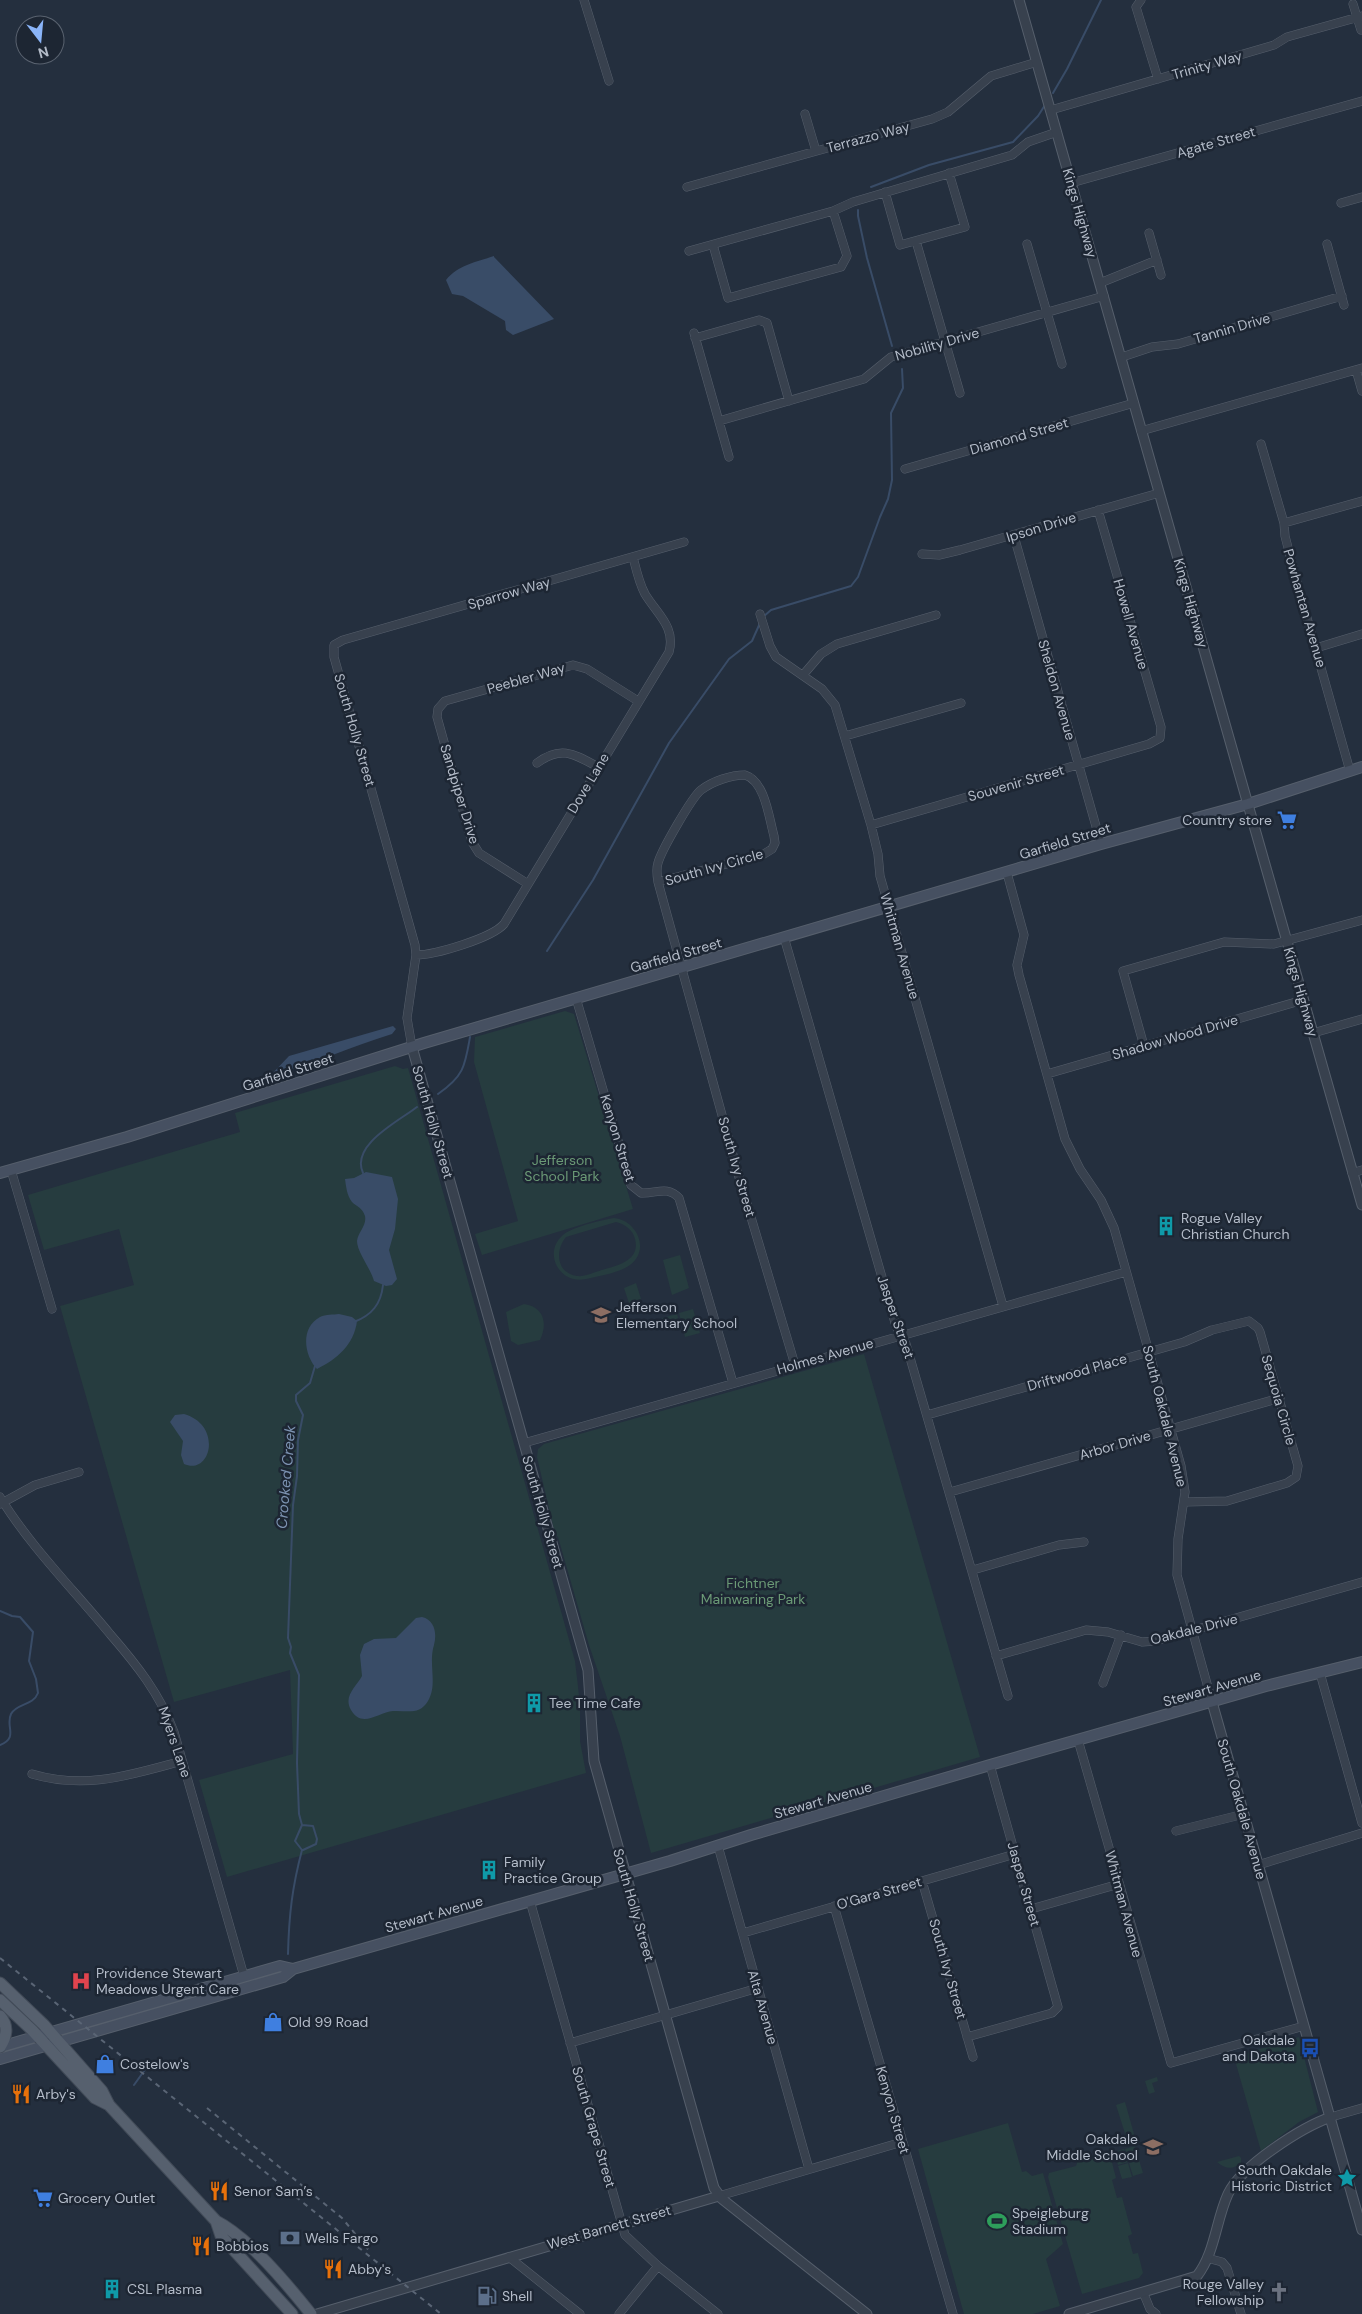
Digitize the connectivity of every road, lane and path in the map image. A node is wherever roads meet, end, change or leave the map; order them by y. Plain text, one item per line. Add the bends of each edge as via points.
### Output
1 (584, 0) edge
2 (1019, 0) edge
3 (1139, 2) edge
4 (1353, 4) dead end
5 (1360, 17) edge
6 (1361, 30) edge
7 (1036, 62) junction
8 (1158, 79) junction
9 (609, 81) dead end
10 (1362, 101) edge
11 (1050, 110) junction
12 (805, 114) dead end
13 (1056, 132) junction
14 (816, 151) junction
15 (950, 173) junction
16 (1071, 183) junction
17 (687, 187) dead end
18 (885, 192) junction
19 (1362, 197) edge
20 (1341, 203) dead end
21 (833, 211) junction
22 (1149, 233) dead end
23 (916, 241) junction
24 (1027, 244) dead end
25 (1327, 244) dead end
26 (713, 245) junction
27 (689, 251) dead end
28 (1157, 260) junction
29 (1161, 275) dead end
30 (1100, 283) junction
31 (1104, 296) junction
32 (1047, 313) junction
33 (947, 342) junction
34 (1122, 357) junction
35 (1062, 364) dead end
36 (1359, 369) edge
37 (1362, 391) edge
38 (960, 393) dead end
39 (789, 401) junction
40 (1134, 403) junction
41 (719, 421) junction
42 (1141, 431) junction
43 (1261, 444) dead end
44 (729, 457) dead end
45 (905, 469) dead end
46 (1159, 493) junction
47 (1362, 501) edge
48 (1098, 510) junction
49 (1284, 523) junction
50 (1014, 536) junction
51 (684, 542) dead end
52 (922, 554) dead end
53 (633, 557) junction
54 (760, 614) dead end
55 (936, 615) dead end
56 (1362, 634) edge
57 (334, 646) joint
58 (1316, 648) junction
59 (803, 675) junction
60 (638, 701) junction
61 (961, 703) dead end
62 (439, 708) joint
63 (845, 736) junction
64 (1160, 738) joint
65 (537, 763) dead end
66 (1078, 765) junction
67 (598, 767) junction
68 (1362, 768) edge
69 (1350, 771) junction
70 (1248, 804) junction
71 (871, 825) junction
72 (1101, 844) junction
73 (1007, 874) junction
74 (658, 882) junction
75 (528, 884) junction
76 (889, 908) junction
77 (1362, 920) edge
78 (784, 938) junction
79 (1287, 942) junction
80 (416, 955) junction
81 (681, 968) junction
82 (576, 998) junction
83 (1303, 1000) junction
84 (1362, 1019) edge
85 (1313, 1033) junction
86 (1144, 1046) junction
87 (412, 1047) junction
88 (1047, 1074) junction
89 (11, 1170) junction
90 (1362, 1170) edge
91 (0, 1173) edge
92 (1352, 1173) junction
93 (1362, 1205) edge
94 (1126, 1272) junction
95 (1002, 1306) junction
96 (52, 1309) dead end
97 (1255, 1324) joint
98 (901, 1335) junction
99 (1149, 1352) junction
100 (795, 1365) junction
101 (733, 1382) junction
102 (1280, 1398) junction
103 (927, 1415) junction
104 (1170, 1429) junction
105 (524, 1443) junction
106 (79, 1472) dead end
107 (950, 1492) junction
108 (1, 1501) edge
109 (1184, 1502) junction
110 (1084, 1542) dead end
111 (972, 1570) junction
112 (1362, 1582) edge
113 (1192, 1631) junction
114 (1121, 1635) junction
115 (996, 1656) junction
116 (1362, 1662) edge
117 (1320, 1673) junction
118 (1103, 1683) dead end
119 (1008, 1696) dead end
120 (1212, 1702) junction
121 (1078, 1740) junction
122 (182, 1761) junction
123 (990, 1765) junction
124 (32, 1774) dead end
125 (1244, 1814) junction
126 (1362, 1823) edge
127 (1176, 1831) dead end
128 (1362, 1833) edge
129 (718, 1846) junction
130 (1015, 1854) junction
131 (1258, 1865) junction
132 (625, 1874) junction
133 (922, 1881) junction
134 (1119, 1884) junction
135 (530, 1901) junction
136 (834, 1906) junction
137 (1031, 1910) junction
138 (743, 1933) junction
139 (293, 1969) junction
140 (244, 1976) junction
141 (0, 1983) edge
142 (758, 1988) junction
143 (0, 2000) edge
144 (184, 2006) junction
145 (0, 2016) edge
146 (665, 2016) junction
147 (1304, 2026) junction
148 (50, 2032) junction
149 (37, 2036) junction
150 (967, 2036) junction
151 (59, 2042) junction
152 (570, 2043) junction
153 (46, 2045) junction
154 (0, 2047) edge
155 (973, 2057) dead end
156 (0, 2059) edge
157 (109, 2105) junction
158 (1362, 2108) edge
159 (1330, 2118) junction
160 (902, 2142) junction
161 (809, 2169) junction
162 (719, 2196) junction
163 (216, 2221) junction
164 (621, 2224) junction
165 (1362, 2230) edge
166 (235, 2252) junction
167 (509, 2256) junction
168 (1207, 2258) junction
169 (658, 2266) junction
170 (272, 2269) junction
171 (1143, 2292) junction
172 (292, 2314) edge
173 (311, 2314) edge
174 (317, 2314) edge
175 (580, 2314) edge
176 (619, 2314) edge
177 (718, 2314) edge
178 (867, 2314) edge
179 (953, 2314) edge
180 (1069, 2314) edge
181 (1156, 2314) edge
182 (1241, 2314) edge

1 - 9 street
2 - 7 street, Kings Highway
3 - 8 street
4 - 5 street
5 - 6 street
5 - 8 street, Trinity Way
7 - 11 street, Kings Highway
7 - 14 street, Terrazzo Way via 991,76 958,105 932,119
8 - 11 street, Trinity Way
10 - 16 street, Agate Street
11 - 13 street, Kings Highway
12 - 14 street
13 - 15 street via 1028,142 1012,155
13 - 16 street, Kings Highway
14 - 17 street, Terrazzo Way
15 - 18 street
15 - 23 street via 965,227
16 - 30 street, Kings Highway
18 - 21 street
18 - 23 street via 900,245
19 - 20 street
21 - 26 street
21 - 26 street via 847,256 841,267 728,298
22 - 28 street
23 - 33 street
24 - 32 street
25 - 34 street, Tannin Drive via 1343,301
26 - 27 street
28 - 29 street
28 - 30 street
30 - 31 street, Kings Highway
31 - 32 street, Nobility Drive
31 - 34 street, Kings Highway
32 - 33 street, Nobility Drive
32 - 35 street
33 - 38 street
33 - 39 street, Nobility Drive via 890,357 864,379
34 - 40 street, Kings Highway
36 - 37 street
36 - 42 street
39 - 41 street, Nobility Drive
39 - 41 street via 767,323 759,320 695,336
40 - 42 street, Kings Highway
40 - 45 street, Diamond Street
41 - 44 street
42 - 46 street, Kings Highway
43 - 49 street, Powhantan Avenue
46 - 48 street, Ipson Drive
46 - 70 street, Kings Highway
47 - 49 street
48 - 50 street, Ipson Drive
48 - 64 street, Howell Avenue via 1161,728
49 - 58 street, Powhantan Avenue via 1293,570
50 - 52 street, Ipson Drive via 938,555
50 - 66 street, Sheldon Avenue
51 - 53 street, Sparrow Way
53 - 57 street, Sparrow Way via 343,640
53 - 60 street, Dove Lane via 642,586 669,627 671,636 669,652
54 - 59 street, Whitman Avenue via 776,657
55 - 59 street via 836,644 821,654
56 - 58 street
57 - 80 street, South Holly Street via 334,657
58 - 69 street, Powhantan Avenue
59 - 63 street, Whitman Avenue via 832,699
60 - 62 street, Peebler Way via 588,669 573,665 445,701
60 - 67 street, Dove Lane
61 - 63 street
62 - 75 street, Sandpiper Drive via 437,717 472,842 479,853
63 - 71 street, Whitman Avenue
64 - 66 street, Souvenir Street
65 - 67 street via 545,757 564,752 575,754
66 - 71 street, Souvenir Street
66 - 72 street, Sheldon Avenue
67 - 75 street, Dove Lane
68 - 69 main road, Garfield Street
69 - 70 main road, Garfield Street
70 - 72 main road, Garfield Street
70 - 79 street, Kings Highway
71 - 76 street, Whitman Avenue
72 - 73 main road, Garfield Street
73 - 76 main road, Garfield Street
73 - 88 street, South Oakdale Avenue via 1024,935 1017,965 1019,975
74 - 74 street, South Ivy Circle via 660,857 699,792 733,776 745,775 754,779 774,836 772,849 764,854
74 - 81 street, South Ivy Circle
75 - 80 street, Dove Lane via 504,924 491,934
76 - 78 main road, Garfield Street
76 - 95 street, Whitman Avenue
77 - 79 street
78 - 81 main road, Garfield Street
78 - 98 street, Jasper Street
79 - 83 street, Kings Highway
79 - 86 street via 1267,945 1224,942 1123,971
80 - 87 street, South Holly Street via 407,1018
81 - 82 main road, Garfield Street
81 - 100 street, South Ivy Street
82 - 87 main road, Garfield Street
82 - 101 street, Kenyon Street via 631,1185 641,1193 666,1190 679,1198
83 - 85 street, Kings Highway
83 - 86 street, Shadow Wood Drive
84 - 85 street
85 - 92 street, Kings Highway
86 - 88 street, Shadow Wood Drive
87 - 89 main road, Garfield Street
87 - 105 street, South Holly Street
88 - 94 street, South Oakdale Avenue via 1065,1139 1072,1156 1109,1214
89 - 91 main road, Garfield Street
89 - 96 street
90 - 92 street
92 - 93 street, Kings Highway
94 - 95 street, Holmes Avenue
94 - 99 street, South Oakdale Avenue
95 - 98 street, Holmes Avenue
97 - 99 street, Driftwood Place via 1245,1322 1212,1330
97 - 102 street, Sequoia Circle
98 - 100 street, Holmes Avenue
98 - 103 street, Jasper Street
99 - 103 street, Driftwood Place
99 - 104 street, South Oakdale Avenue
100 - 101 street, Holmes Avenue
101 - 105 street, Holmes Avenue
102 - 104 street, Arbor Drive
102 - 109 street, Sequoia Circle via 1298,1466 1296,1477 1287,1483 1227,1501
103 - 107 street, Jasper Street
104 - 107 street, Arbor Drive
104 - 109 street, South Oakdale Avenue via 1183,1476
105 - 132 street, South Holly Street via 588,1670 594,1761
106 - 108 street via 35,1485
107 - 111 street, Jasper Street
108 - 122 street, Myers Lane via 148,1680 169,1719
109 - 113 street, South Oakdale Avenue via 1176,1564
110 - 111 street via 1059,1545
111 - 115 street, Jasper Street
112 - 113 street, Oakdale Drive
113 - 114 street, Oakdale Drive via 1150,1642
113 - 120 street, South Oakdale Avenue
114 - 115 street, Oakdale Drive via 1086,1630
114 - 118 street
115 - 119 street, Jasper Street
116 - 117 main road, Stewart Avenue
117 - 120 main road, Stewart Avenue
117 - 126 street
120 - 121 main road, Stewart Avenue
120 - 125 street, South Oakdale Avenue
121 - 123 main road, Stewart Avenue
121 - 134 street, Whitman Avenue
122 - 124 street via 109,1780 69,1781
122 - 140 street, Myers Lane
123 - 129 main road, Stewart Avenue
123 - 130 street, Jasper Street
125 - 127 street
125 - 131 street, South Oakdale Avenue
128 - 131 street
129 - 132 main road, Stewart Avenue
129 - 138 street, Alta Avenue
130 - 133 street, O'Gara Street
130 - 137 street, Jasper Street
131 - 147 street, South Oakdale Avenue
132 - 135 main road, Stewart Avenue
132 - 146 street, South Holly Street
133 - 136 street, O'Gara Street
133 - 150 street, South Ivy Street
134 - 137 street
134 - 147 street, Whitman Avenue via 1171,2063
135 - 139 main road, Stewart Avenue
135 - 152 street, South Grape Street
136 - 138 street, O'Gara Street
136 - 160 street, Kenyon Street
137 - 150 street, Jasper Street via 1058,2004 1056,2011
138 - 142 street, Alta Avenue
139 - 140 main road, Stewart Avenue via 280,1966
139 - 144 main road, Stewart Avenue via 283,1977
140 - 144 main road via 240,1983 202,1994
140 - 148 main road, Stewart Avenue
141 - 148 main road
142 - 146 street
142 - 161 street, Alta Avenue
143 - 149 main road
144 - 151 main road, Stewart Avenue
145 - 154 main road via 6,2034
146 - 152 street
146 - 162 street, South Holly Street
147 - 159 street, South Oakdale Avenue
148 - 149 main road, Stewart Avenue
148 - 151 main road
149 - 153 main road
149 - 154 main road, Stewart Avenue
150 - 155 street, South Ivy Street
151 - 153 main road, Stewart Avenue
151 - 157 main road via 102,2091
152 - 164 street, South Grape Street
153 - 156 main road, Stewart Avenue
153 - 157 main road via 95,2098
157 - 163 main road
158 - 159 street
159 - 165 street, South Oakdale Avenue
159 - 168 street via 1302,2130 1241,2175 1228,2194
160 - 161 street, West Barnett Street
160 - 179 street, Kenyon Street
161 - 162 street, West Barnett Street
162 - 164 street, West Barnett Street
162 - 178 street, South Holly Street
163 - 166 main road via 221,2236
163 - 170 main road via 232,2229
164 - 167 street, West Barnett Street
164 - 169 street, South Grape Street via 631,2241
166 - 170 main road via 242,2249 253,2260
166 - 172 main road
167 - 174 street, West Barnett Street
167 - 175 street
168 - 171 street via 1202,2270 1191,2279
168 - 182 street via 1222,2262 1227,2268
169 - 176 street
169 - 177 street, South Grape Street
170 - 173 main road
171 - 180 street
171 - 181 street via 1150,2309

